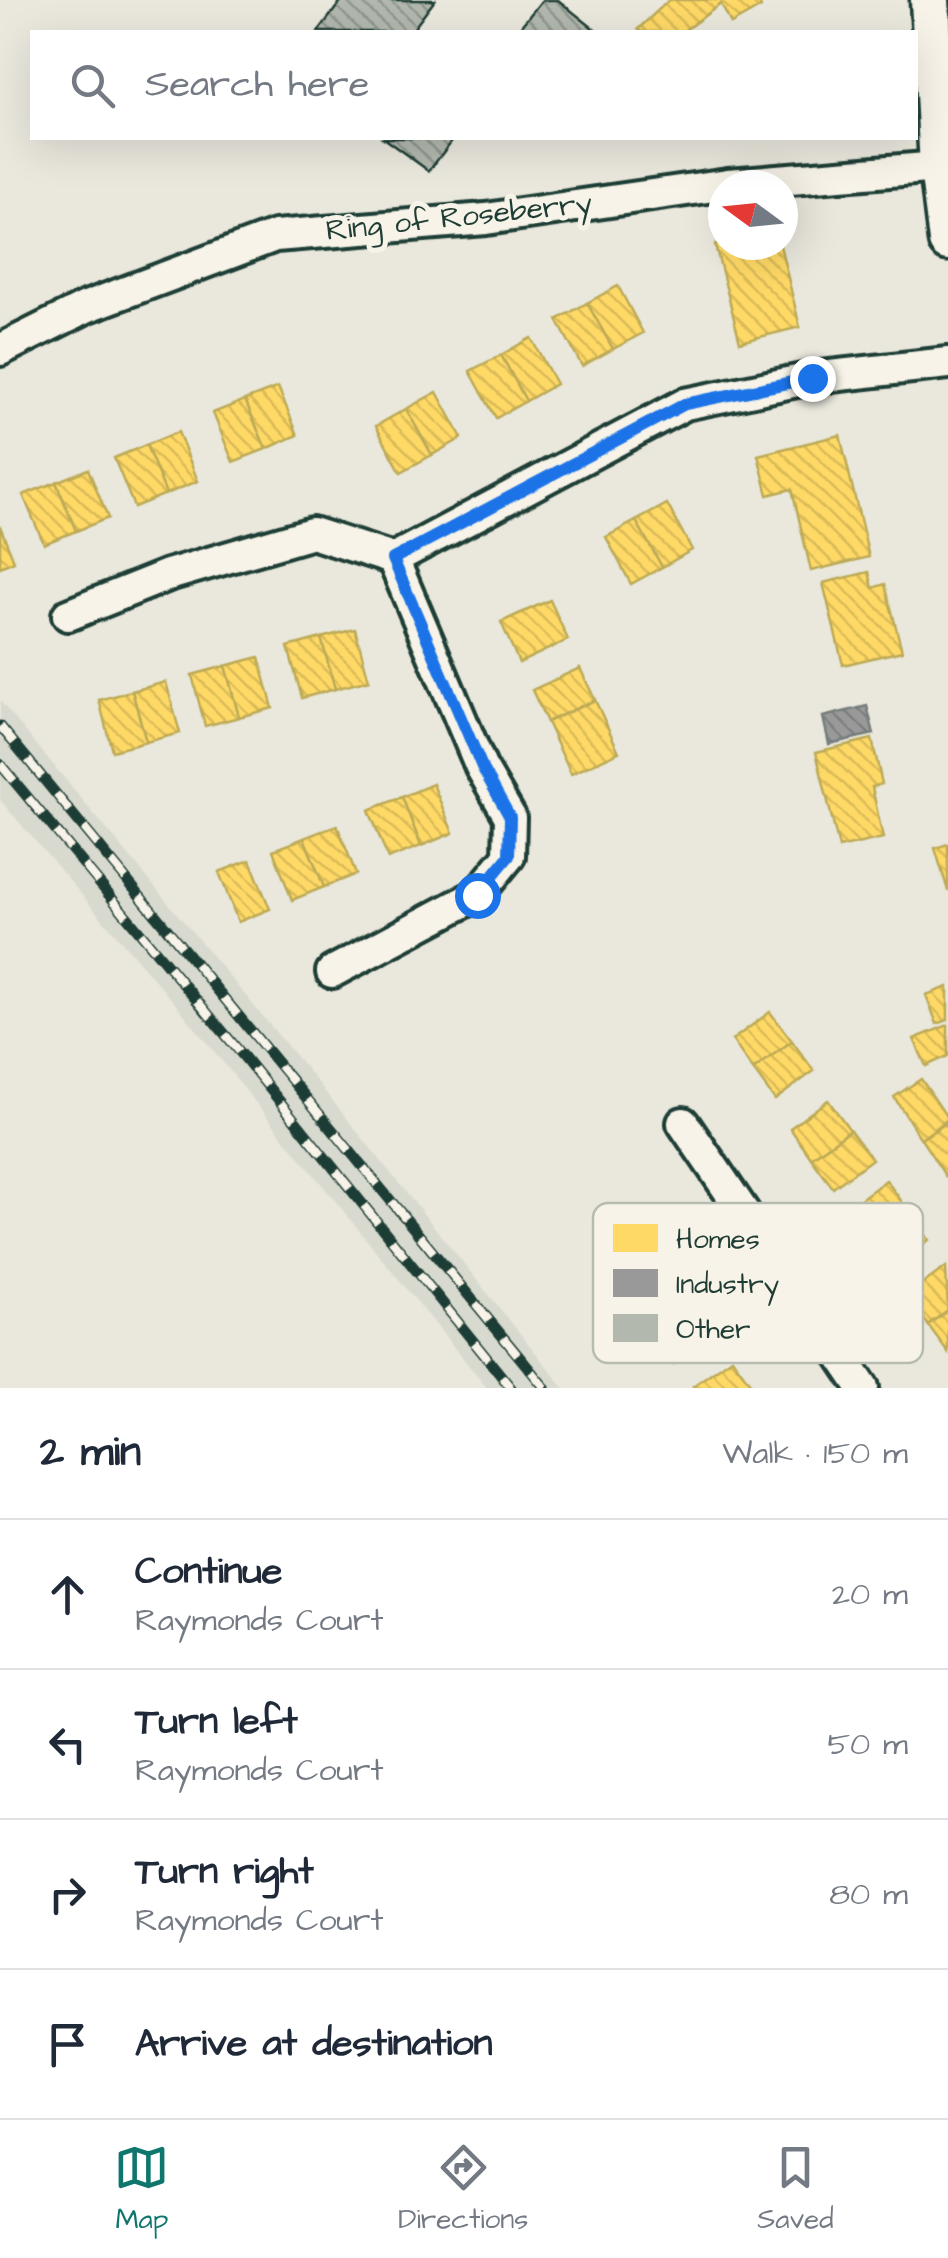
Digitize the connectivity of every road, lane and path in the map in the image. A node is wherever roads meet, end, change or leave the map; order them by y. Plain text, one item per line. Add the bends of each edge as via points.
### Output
1 (930, 0) edge
2 (939, 166) junction
3 (948, 241) edge
4 (0, 350) edge
5 (948, 363) edge
6 (393, 559) junction
7 (68, 615) dead end
8 (332, 972) dead end
9 (683, 1123) dead end
10 (738, 1203) edge
11 (847, 1363) edge
12 (864, 1388) edge

1 - 2 street
2 - 3 street
2 - 4 street, Ring of Roseberry via 275,236 86,307
5 - 6 street via 812,378 685,404
6 - 7 street via 312,533 168,575
6 - 8 street via 510,817 509,856 477,895
9 - 10 street
11 - 12 street

